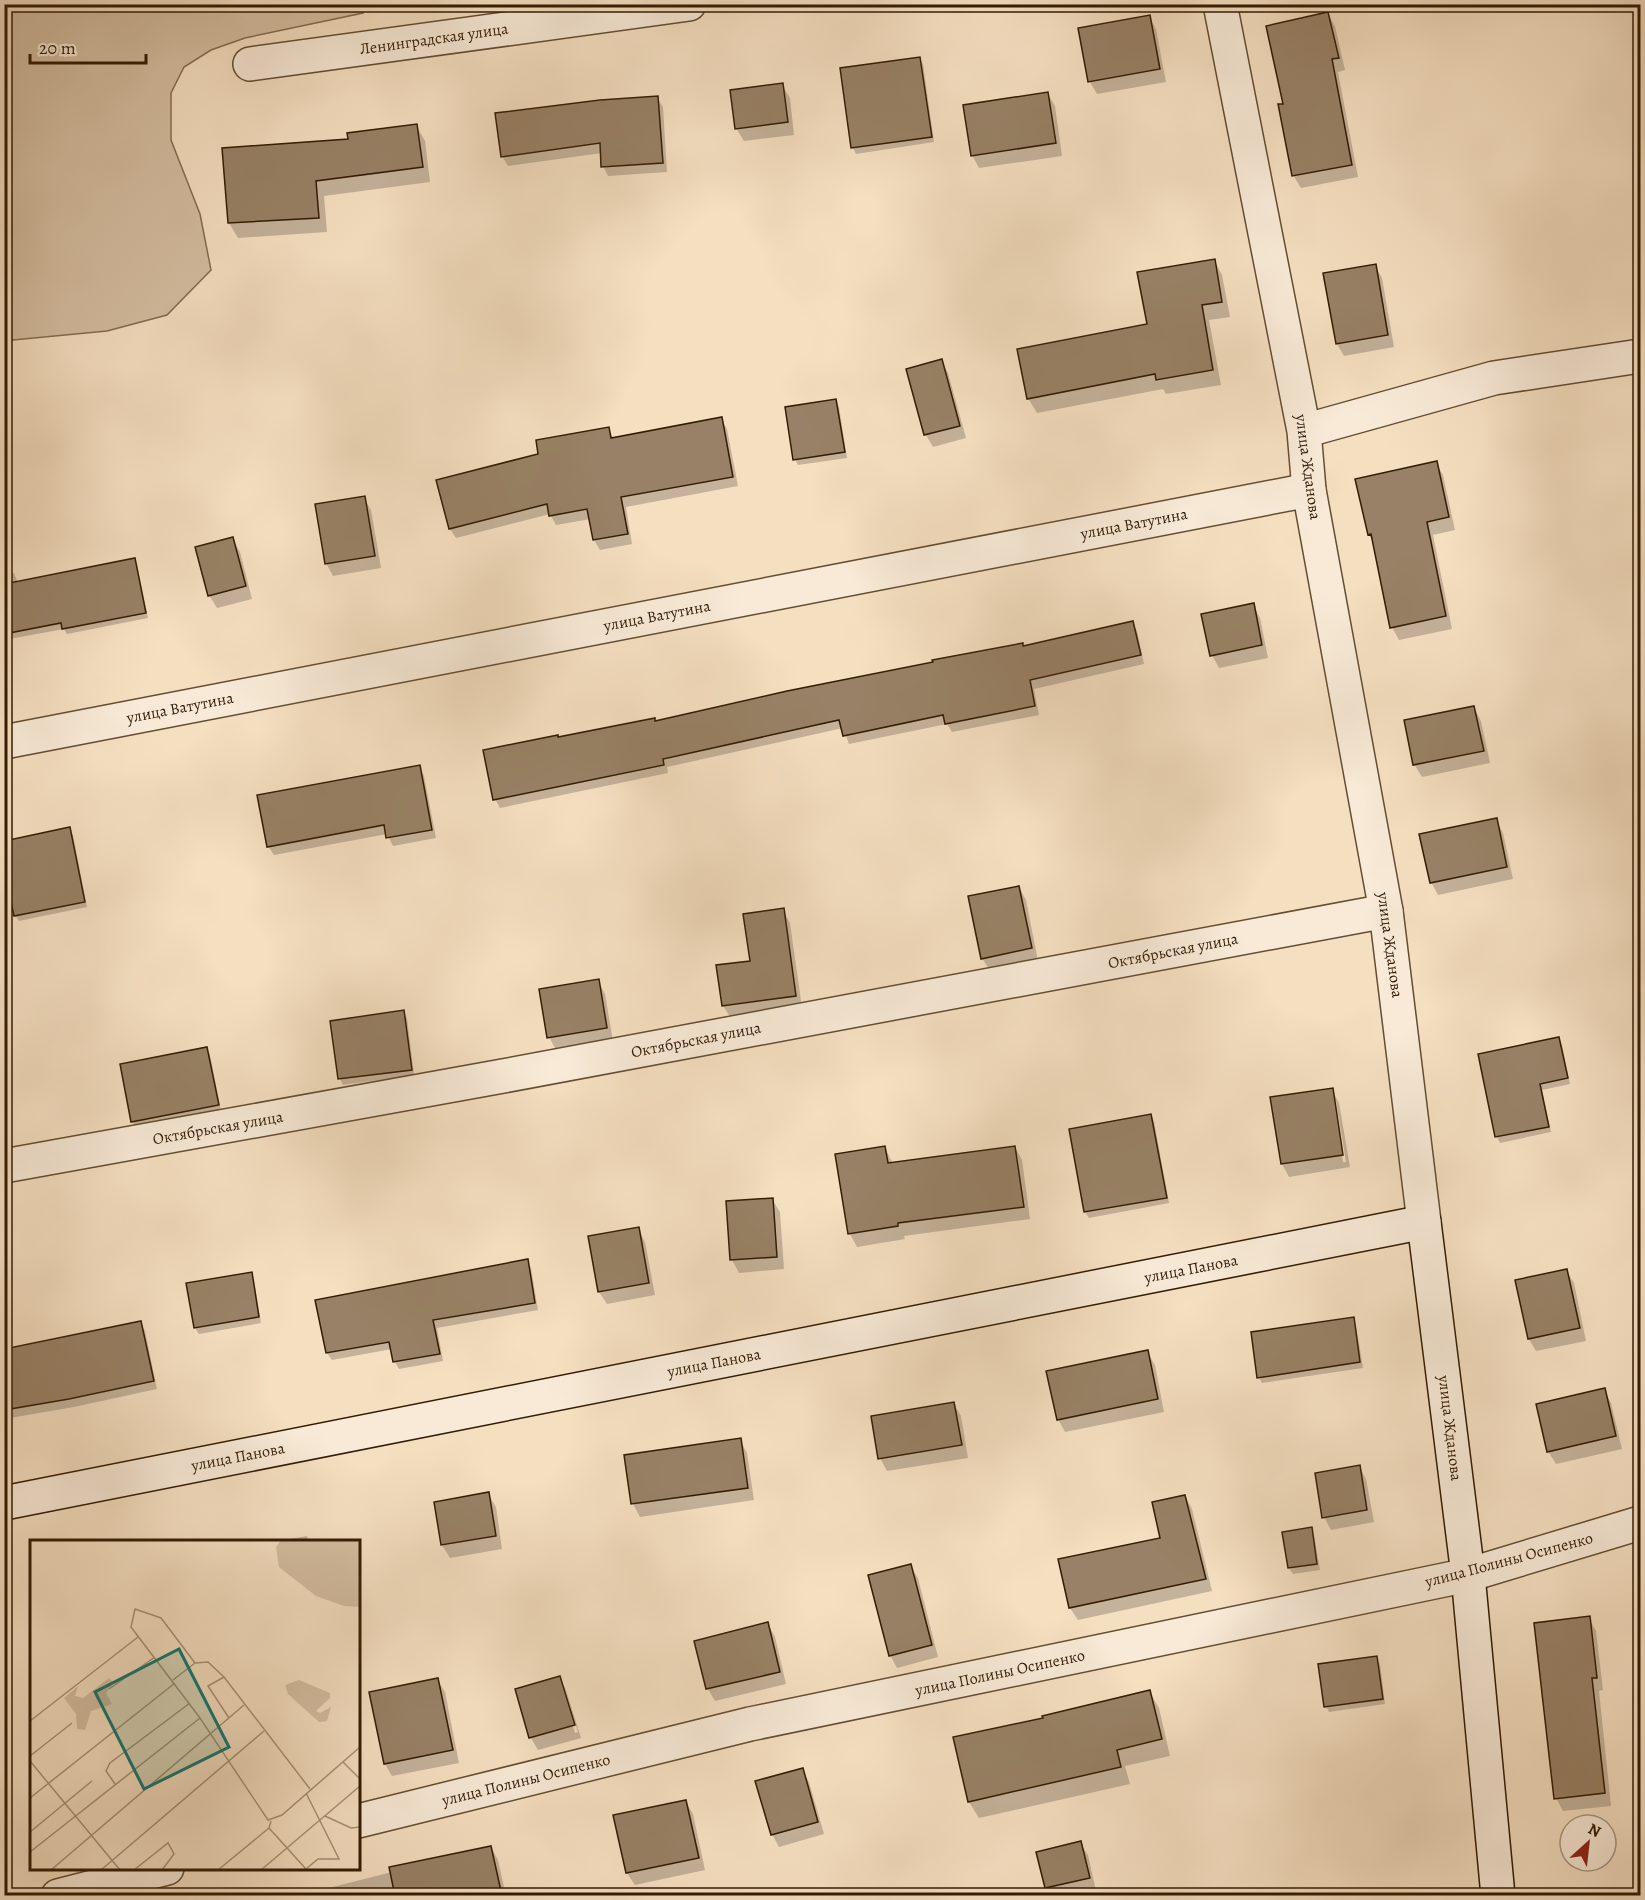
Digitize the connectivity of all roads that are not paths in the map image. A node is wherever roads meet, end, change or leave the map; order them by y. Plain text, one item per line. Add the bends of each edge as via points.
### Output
1 (689, 4) edge
2 (1220, 4) edge
3 (250, 64) dead end
4 (1641, 356) edge
5 (1304, 431) junction
6 (1309, 490) junction
7 (4, 742) edge
8 (1386, 911) junction
9 (4, 1166) edge
10 (1424, 1222) junction
11 (4, 1503) edge
12 (1641, 1523) edge
13 (1468, 1575) junction
14 (360, 1821) edge
15 (163, 1870) edge
16 (58, 1896) edge
17 (1498, 1896) edge

1 - 3 street, Ленинградская улица
2 - 5 street, улица Жданова
4 - 5 street via 1494,378
5 - 6 street, улица Жданова
6 - 7 street, улица Ватутина
6 - 8 street, улица Жданова
8 - 9 street, Октябрьская улица
8 - 10 street, улица Жданова
10 - 11 street, улица Панова
10 - 13 street, улица Жданова
12 - 13 street, улица Полины Осипенко
13 - 14 street, улица Полины Осипенко via 750,1725
13 - 17 street, улица Жданова
15 - 16 street

